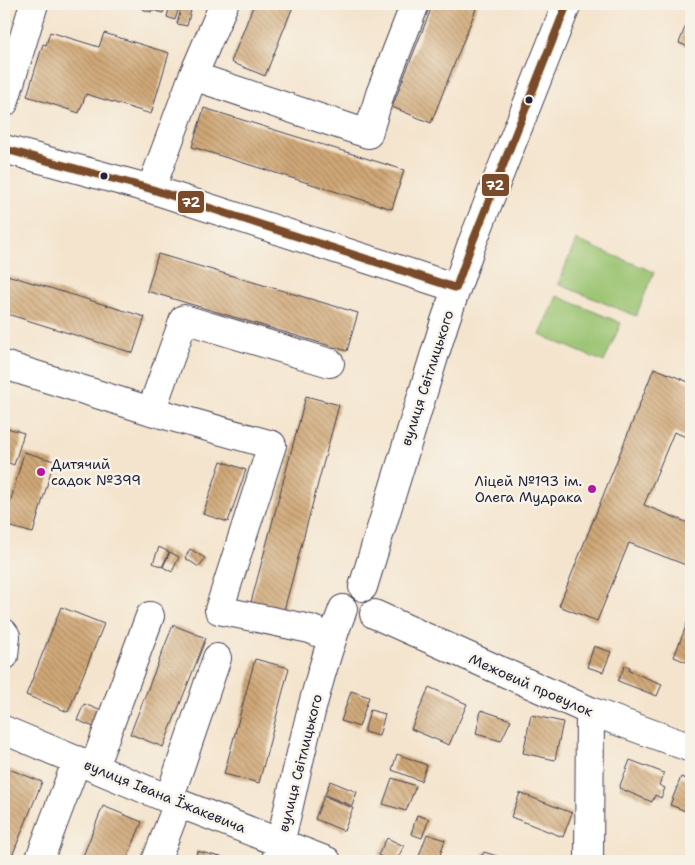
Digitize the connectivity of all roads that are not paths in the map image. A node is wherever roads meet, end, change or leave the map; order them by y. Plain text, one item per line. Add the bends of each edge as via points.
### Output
1 (34, 4) edge
2 (224, 4) edge
3 (414, 4) edge
4 (567, 4) edge
5 (193, 76) junction
6 (4, 104) edge
7 (4, 149) edge
8 (152, 189) junction
9 (456, 288) junction
10 (330, 363) dead end
11 (4, 365) edge
12 (151, 411) junction
13 (362, 587) junction
14 (343, 609) junction
15 (374, 614) junction
16 (150, 616) dead end
17 (4, 633) edge
18 (332, 638) junction
19 (4, 656) edge
20 (217, 658) dead end
21 (590, 711) junction
22 (4, 730) edge
23 (691, 748) edge
24 (86, 763) junction
25 (174, 801) junction
26 (278, 852) edge
27 (39, 861) edge
28 (156, 861) edge
29 (328, 861) edge
30 (589, 861) edge

1 - 6 street
2 - 5 street
3 - 5 street via 368,134
4 - 9 street, вулиця Світлицького
5 - 8 street
7 - 8 street
8 - 9 street
9 - 13 street, вулиця Світлицького
10 - 12 street via 184,319
11 - 12 street
12 - 18 street via 272,445 219,610 310,629
13 - 14 street via 347,593
13 - 15 street via 376,598
14 - 15 street via 354,621 365,621
14 - 18 street, вулиця Світлицького
15 - 21 street, Межовий провулок
16 - 24 street
17 - 19 street
18 - 26 street, вулиця Світлицького
20 - 25 street
21 - 23 street, Межовий провулок
21 - 30 street
22 - 24 street, вулиця Івана Їжакевича
24 - 25 street, вулиця Івана Їжакевича
24 - 27 street
25 - 26 street, вулиця Івана Їжакевича
25 - 28 street
26 - 29 street, вулиця Івана Їжакевича

